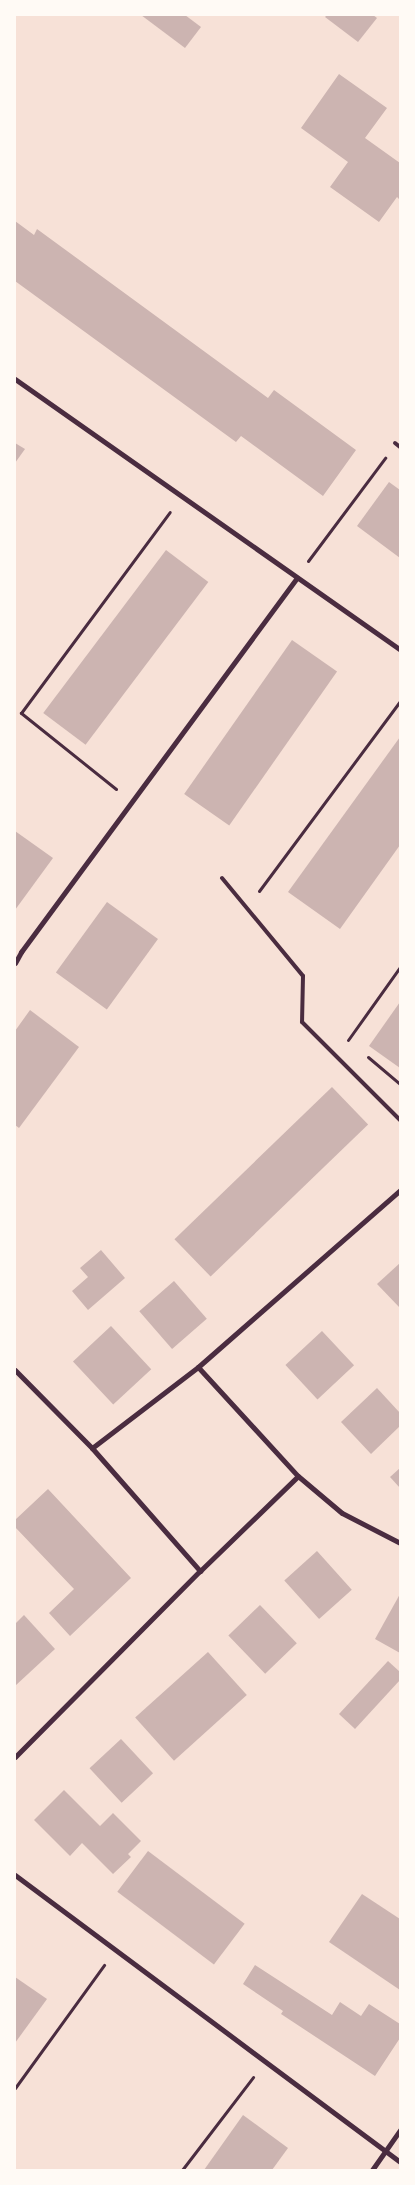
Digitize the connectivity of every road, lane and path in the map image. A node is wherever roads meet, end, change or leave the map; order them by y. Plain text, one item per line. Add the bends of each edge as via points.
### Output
1 (15, 379) edge
2 (395, 443) joint
3 (400, 447) edge
4 (181, 496) junction
5 (296, 578) junction
6 (400, 650) edge
7 (400, 701) edge
8 (132, 801) junction
9 (222, 878) dead end
10 (246, 908) junction
11 (15, 964) edge
12 (400, 966) edge
13 (355, 1046) dead end
14 (362, 1052) dead end
15 (400, 1084) edge
16 (400, 1120) edge
17 (400, 1190) edge
18 (198, 1367) junction
19 (15, 1370) edge
20 (92, 1448) junction
21 (298, 1476) junction
22 (400, 1543) edge
23 (200, 1571) junction
24 (15, 1757) edge
25 (15, 1875) edge
26 (115, 1949) junction
27 (265, 2061) junction
28 (15, 2088) edge
29 (400, 2130) edge
30 (385, 2152) junction
31 (400, 2162) edge
32 (182, 2170) edge
33 (372, 2170) edge

1 - 4 street
2 - 3 lane
2 - 5 path
4 - 5 street
4 - 8 path via 21,713
5 - 6 street
5 - 8 street
7 - 10 path
8 - 11 street
9 - 10 lane
10 - 16 lane via 303,976 302,1022
12 - 13 path via 348,1040
14 - 15 path
17 - 18 street
18 - 20 street
18 - 21 street
19 - 20 street
20 - 23 street
21 - 22 street via 342,1513
21 - 23 street
23 - 24 street
25 - 26 street
26 - 27 street
26 - 28 path
27 - 30 street
27 - 32 path
29 - 30 street
30 - 31 street
30 - 33 street

